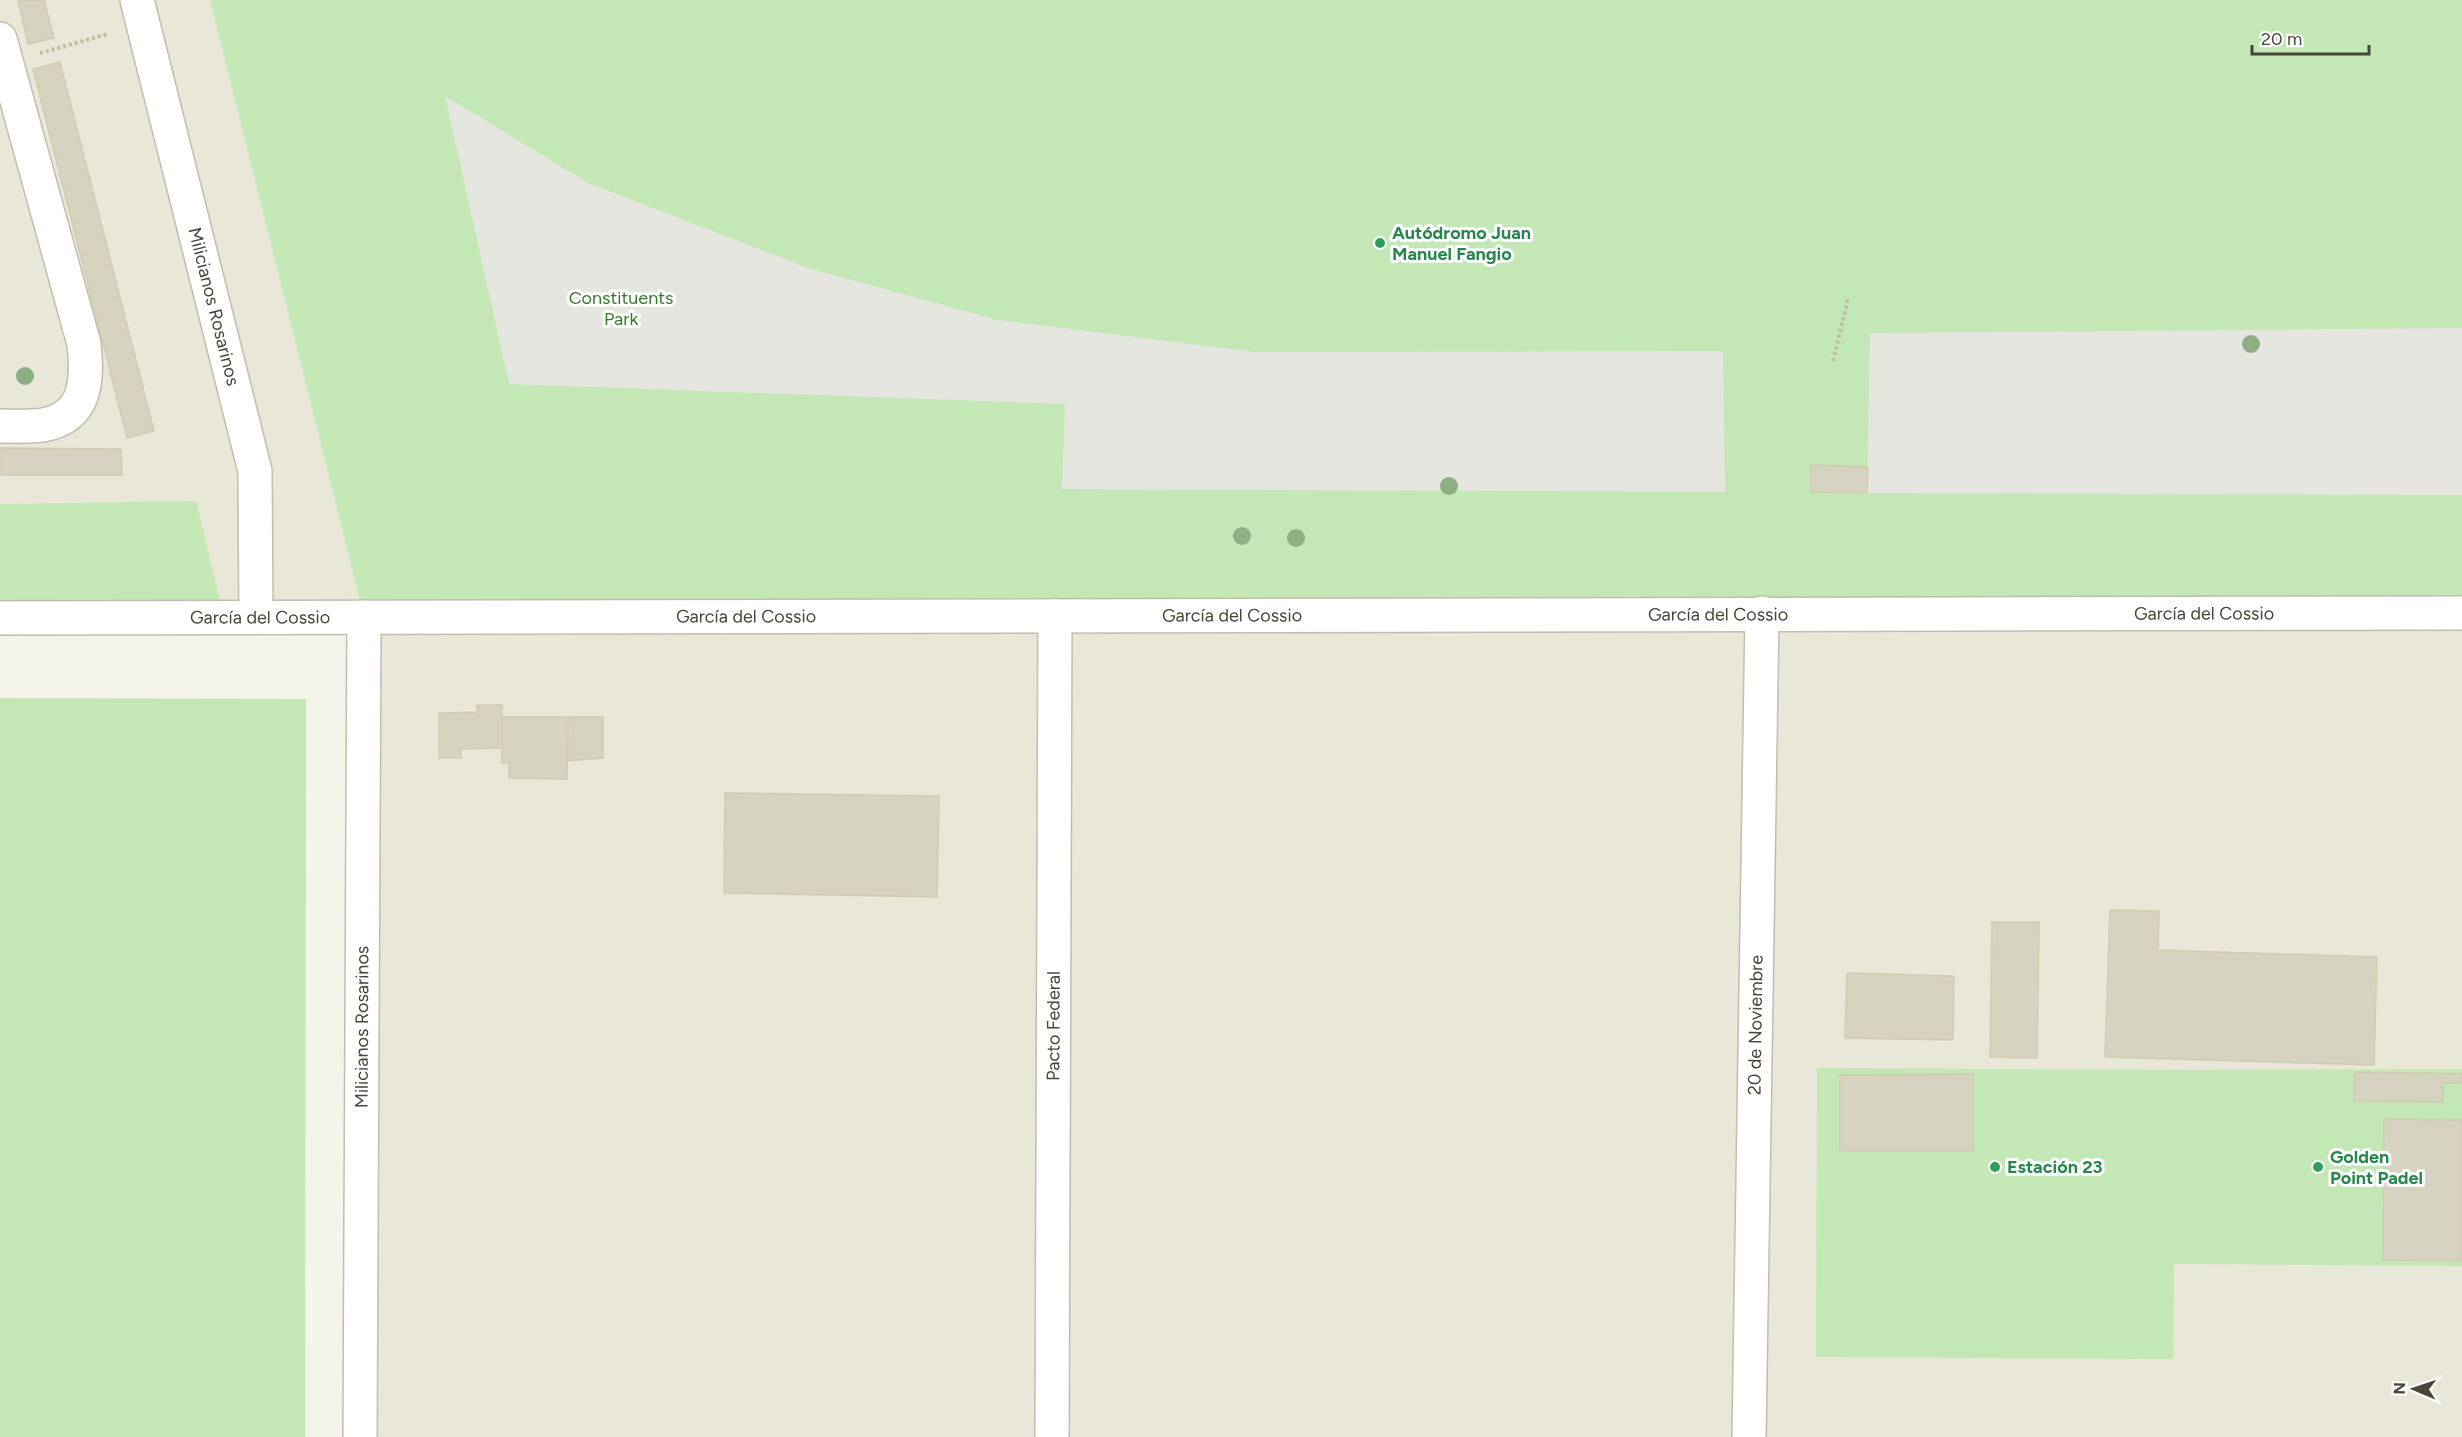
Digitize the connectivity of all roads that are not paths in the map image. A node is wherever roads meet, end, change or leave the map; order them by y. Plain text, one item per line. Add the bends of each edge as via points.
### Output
1 (140, 12) edge
2 (0, 39) edge
3 (0, 426) edge
4 (1762, 613) junction
5 (2462, 613) edge
6 (1055, 616) junction
7 (256, 617) junction
8 (364, 617) junction
9 (0, 618) edge
10 (360, 1437) edge
11 (1052, 1437) edge
12 (1749, 1437) edge

1 - 7 street, Milicianos Rosarinos via 255,471
2 - 3 street via 84,344 87,372 82,396 65,417 43,425
4 - 5 street, García del Cossio
4 - 6 street, García del Cossio
4 - 12 street, 20 de Noviembre
6 - 8 street, García del Cossio
6 - 11 street, Pacto Federal
7 - 8 street, García del Cossio
7 - 9 street, García del Cossio
8 - 10 street, Milicianos Rosarinos

